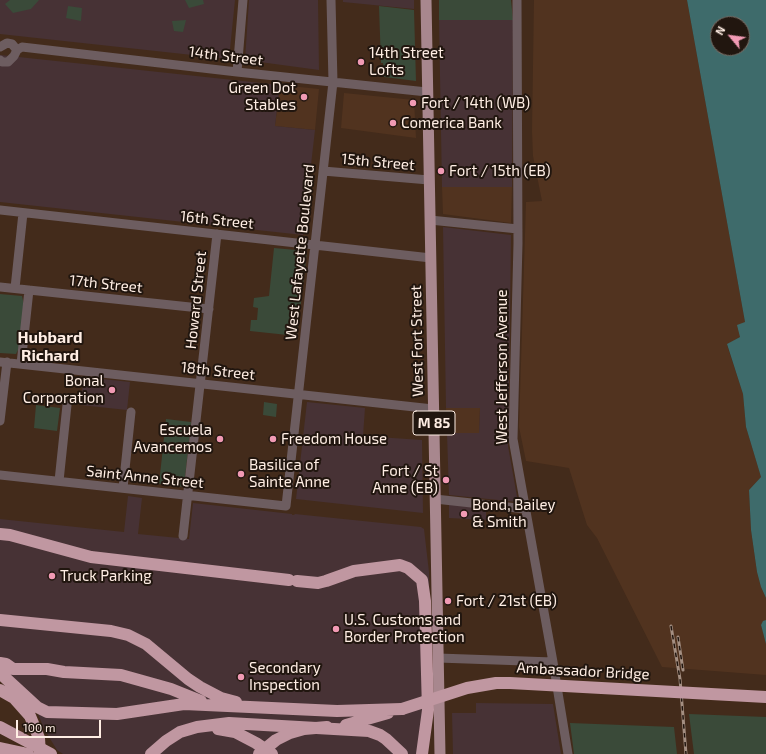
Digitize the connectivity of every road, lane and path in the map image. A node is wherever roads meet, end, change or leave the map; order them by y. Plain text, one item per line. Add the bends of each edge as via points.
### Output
1 (243, 0) edge
2 (331, 0) edge
3 (426, 0) edge
4 (517, 0) edge
5 (0, 47) edge
6 (20, 48) junction
7 (0, 60) edge
8 (237, 72) junction
9 (333, 82) junction
10 (427, 92) junction
11 (323, 171) junction
12 (429, 180) junction
13 (0, 210) edge
14 (23, 213) junction
15 (430, 220) junction
16 (518, 229) junction
17 (217, 234) junction
18 (315, 245) junction
19 (430, 258) junction
20 (0, 287) edge
21 (15, 288) junction
22 (29, 290) junction
23 (209, 310) junction
24 (3, 362) edge
25 (21, 364) junction
26 (200, 383) junction
27 (299, 394) junction
28 (67, 406) dead end
29 (433, 409) junction
30 (131, 412) dead end
31 (0, 421) edge
32 (0, 475) edge
33 (59, 481) junction
34 (123, 488) junction
35 (188, 495) junction
36 (435, 499) junction
37 (286, 506) joint
38 (526, 508) junction
39 (0, 534) edge
40 (183, 536) dead end
41 (0, 620) edge
42 (438, 658) junction
43 (554, 662) junction
44 (0, 663) edge
45 (0, 673) edge
46 (0, 690) edge
47 (766, 697) edge
48 (220, 706) junction
49 (256, 707) junction
50 (402, 709) junction
51 (197, 726) junction
52 (0, 727) edge
53 (327, 727) junction
54 (166, 741) junction
55 (0, 748) edge
56 (28, 754) edge
57 (40, 754) edge
58 (51, 754) edge
59 (151, 754) edge
60 (158, 754) edge
61 (259, 754) edge
62 (268, 754) edge
63 (272, 754) edge
64 (402, 754) edge
65 (422, 754) edge
66 (440, 754) edge
67 (568, 754) edge

1 - 8 street
2 - 9 street, West Lafayette Boulevard
3 - 10 main road, West Fort Street / M 85
4 - 16 street, West Jefferson Avenue
5 - 6 street, 14th Street via 7,43
6 - 7 street via 8,62
6 - 8 street, 14th Street
8 - 9 street, 14th Street
9 - 10 street, 14th Street
9 - 11 street, West Lafayette Boulevard
10 - 12 main road, West Fort Street / M 85
11 - 12 street, 15th Street
11 - 18 street, West Lafayette Boulevard
12 - 15 main road, West Fort Street / M 85
13 - 14 street, 16th Street
14 - 17 street, 16th Street
14 - 21 street
15 - 16 street
15 - 19 main road, West Fort Street / M 85
16 - 38 street, West Jefferson Avenue via 513,440
17 - 18 street, 16th Street
17 - 23 street, Howard Street
18 - 19 street, 16th Street
18 - 27 street, West Lafayette Boulevard
19 - 29 main road, West Fort Street / M 85
20 - 21 street, 17th Street
21 - 22 street, 17th Street
22 - 23 street, 17th Street
22 - 25 street
23 - 26 street, Howard Street
24 - 25 street, 18th Street
24 - 31 street
25 - 26 street, 18th Street
26 - 27 street, 18th Street
26 - 35 street, Howard Street
27 - 29 street, 18th Street
27 - 37 street, West Lafayette Boulevard
28 - 33 street
29 - 36 main road, West Fort Street / M 85
30 - 34 street
32 - 33 street, Saint Anne Street
33 - 34 street, Saint Anne Street
34 - 35 street, Saint Anne Street
35 - 37 street, Saint Anne Street
35 - 40 street, Howard Street
36 - 38 street
36 - 42 main road, West Fort Street / M 85
38 - 43 street, West Jefferson Avenue
39 - 65 highway via 91,557 293,581 318,583 354,570 403,566 408,568 422,580 425,601 428,710
41 - 49 highway via 118,632 140,640 206,691 221,698
42 - 43 street
42 - 66 main road, West Fort Street / M 85
43 - 67 street, West Jefferson Avenue
44 - 48 highway via 13,668 115,674
45 - 48 highway via 45,712 116,714 184,704
46 - 57 highway via 14,698 30,716 39,738
47 - 50 highway, Ambassador Bridge, bridge via 510,682 467,688
48 - 49 highway
49 - 50 highway via 337,711
50 - 53 highway, Ambassador Bridge via 375,718
51 - 54 highway via 180,732
51 - 63 highway via 235,732
51 - 64 highway via 229,723 369,731 386,739
52 - 58 highway, bridge
53 - 61 highway, bridge via 290,733 276,740
53 - 62 highway, bridge via 298,735
54 - 59 highway
54 - 60 highway
55 - 56 highway

